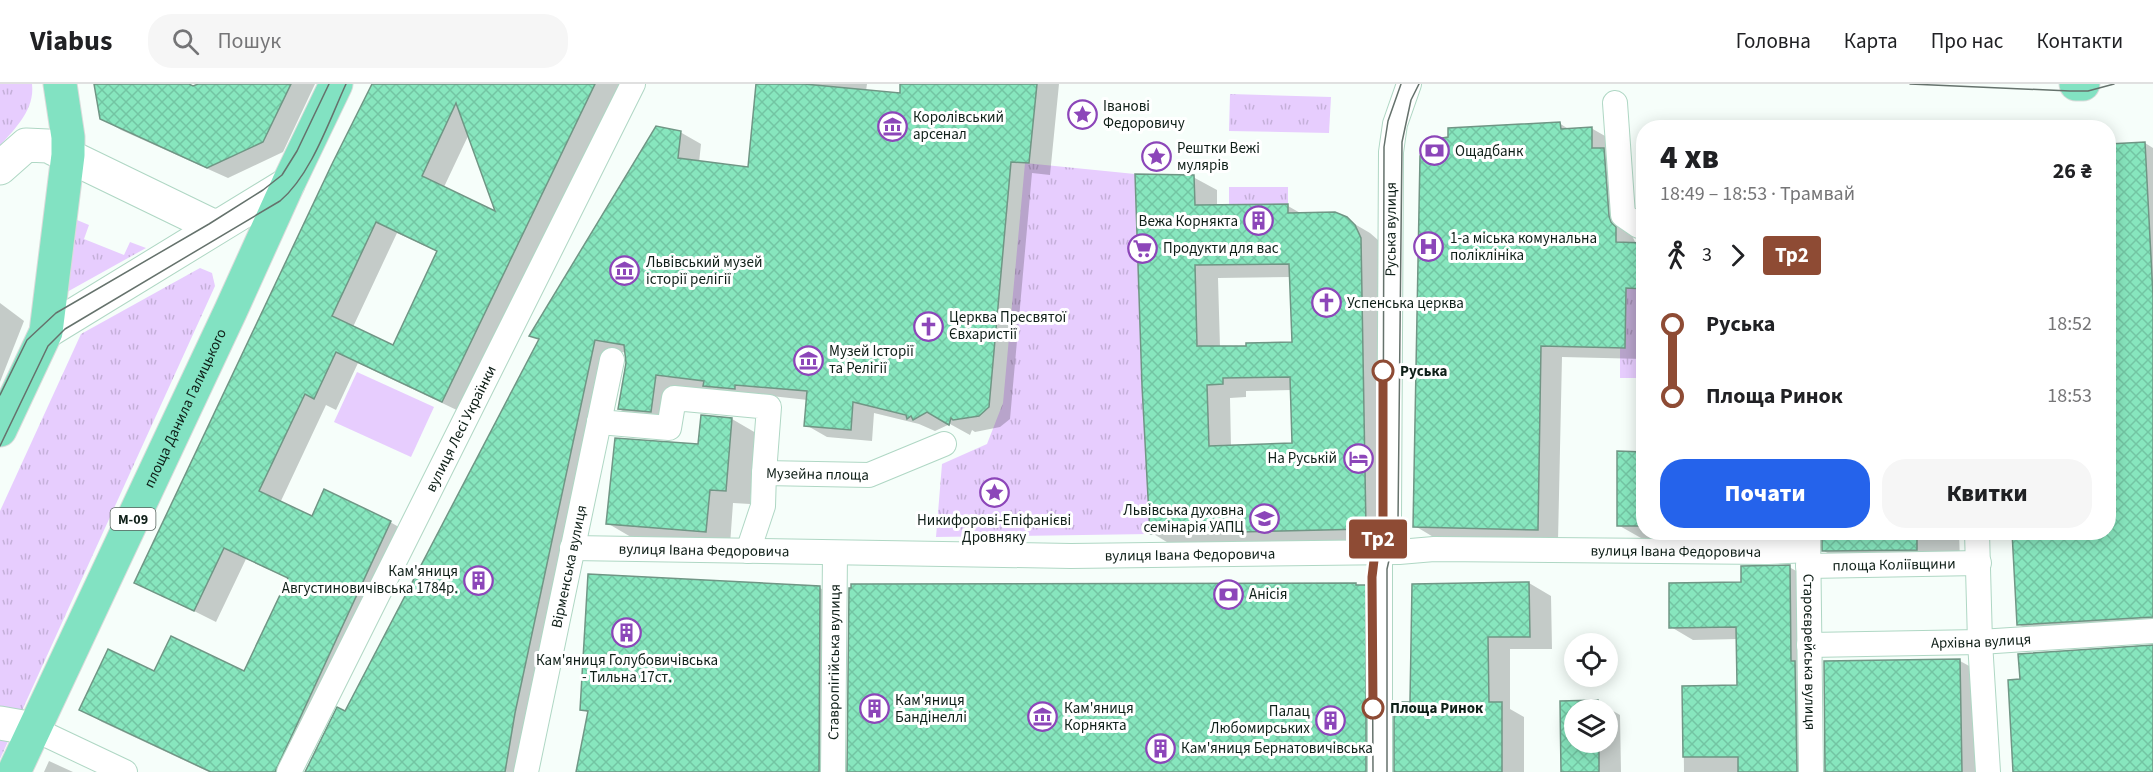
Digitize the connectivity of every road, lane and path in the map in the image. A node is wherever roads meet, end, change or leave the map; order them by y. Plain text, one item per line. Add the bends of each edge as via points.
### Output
1 (60, 84) edge
2 (336, 84) edge
3 (633, 84) edge
4 (1409, 84) edge
5 (2076, 84) edge
6 (2083, 84) edge
7 (1615, 103) dead end
8 (68, 155) junction
9 (0, 168) edge
10 (288, 184) junction
11 (1636, 224) edge
12 (218, 226) junction
13 (46, 332) junction
14 (612, 360) dead end
15 (599, 422) junction
16 (0, 430) edge
17 (944, 444) dead end
18 (764, 473) junction
19 (1978, 540) edge
20 (572, 548) junction
21 (1808, 550) edge
22 (748, 551) junction
23 (1380, 552) junction
24 (835, 553) junction
25 (1979, 563) junction
26 (2153, 631) edge
27 (1980, 642) junction
28 (1809, 645) junction
29 (0, 723) edge
30 (34, 729) junction
31 (14, 772) edge
32 (125, 772) edge
33 (289, 772) edge
34 (526, 772) edge
35 (833, 772) edge
36 (1380, 772) edge
37 (1811, 772) edge
38 (1988, 772) edge

1 - 8 main road
2 - 10 main road, М-09
3 - 33 street, вулиця Лесі Українки
4 - 23 street, Руська вулиця via 1395,124 1391,152 1389,520
5 - 6 main road
7 - 11 street via 1623,215
8 - 9 street via 48,146 26,145
8 - 12 street
8 - 13 main road
10 - 12 street
10 - 30 main road, площа Данила Галицького / М-09
12 - 13 street
13 - 16 main road
14 - 15 street, Вірменська вулиця
15 - 18 street via 669,428 674,398 769,407
15 - 20 street, Вірменська вулиця
17 - 18 street, Музейна площа via 869,476
18 - 22 street, Музейна площа via 763,506
19 - 25 street
20 - 22 street, вулиця Івана Федоровича
20 - 34 street, Вірменська вулиця
21 - 23 street, вулиця Івана Федоровича
21 - 25 street, площа Коліївщини
21 - 28 street, Староєврейська вулиця
22 - 24 street, вулиця Івана Федоровича
23 - 24 street, вулиця Івана Федоровича via 1071,556
23 - 36 street, Руська вулиця
24 - 35 street, Ставропігійська вулиця
25 - 27 street
26 - 27 street, Архівна вулиця
27 - 28 street, Архівна вулиця
27 - 38 street
28 - 37 street, Староєврейська вулиця
29 - 30 street
30 - 31 main road, площа Данила Галицького / М-09
30 - 32 street

